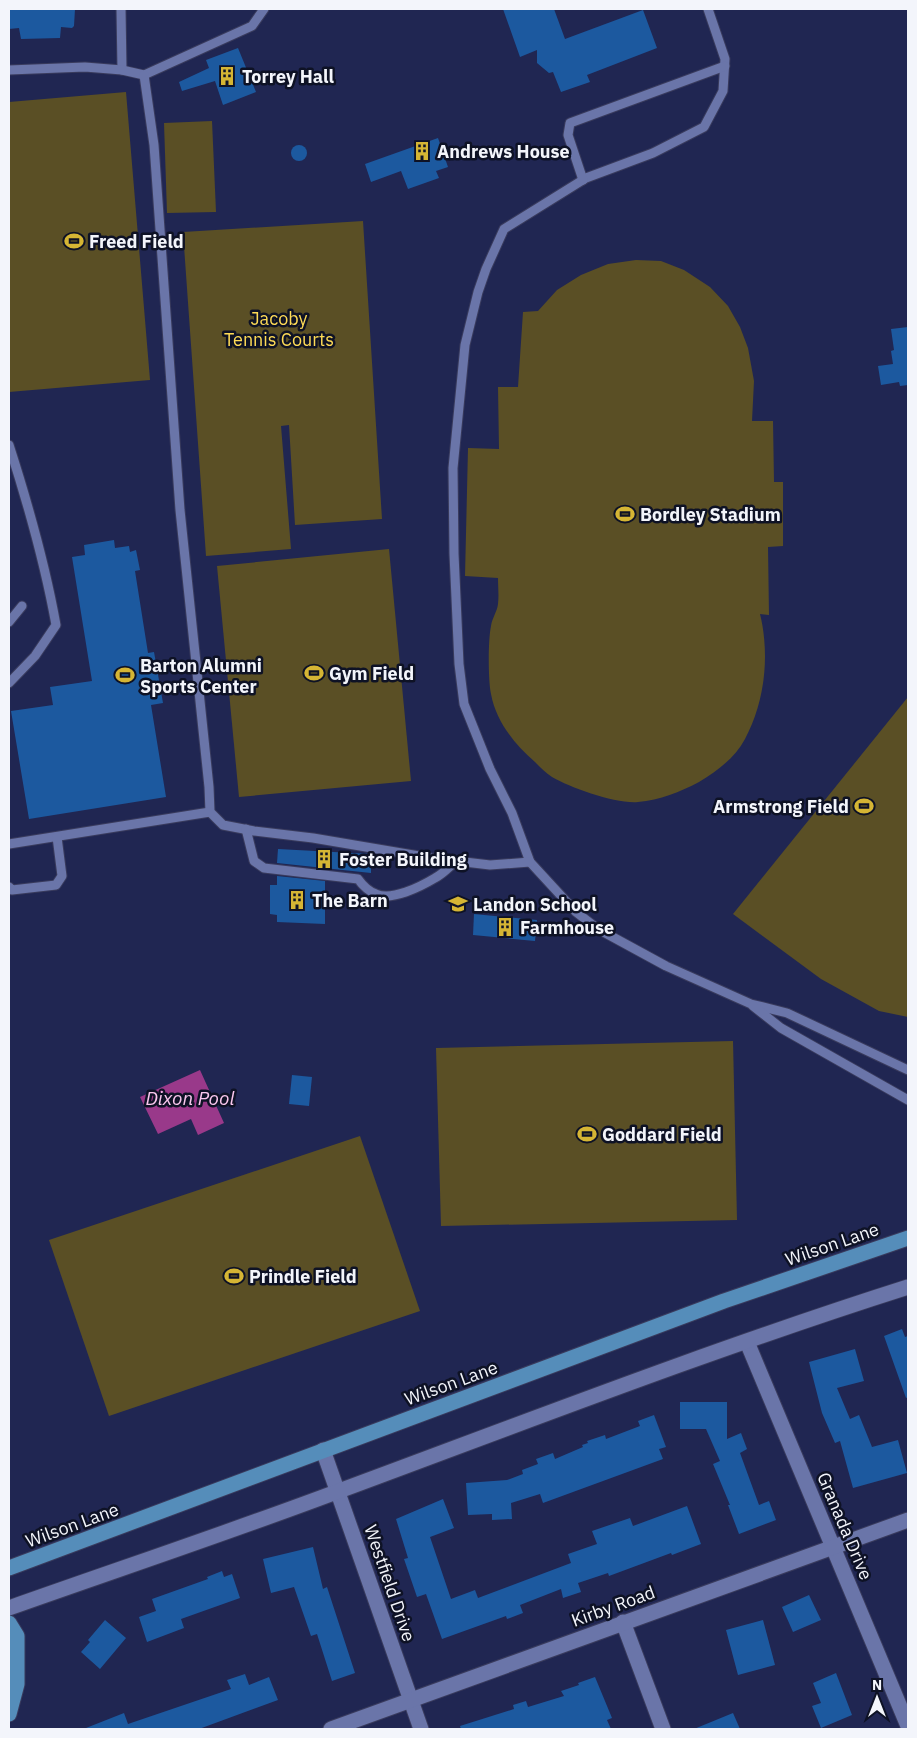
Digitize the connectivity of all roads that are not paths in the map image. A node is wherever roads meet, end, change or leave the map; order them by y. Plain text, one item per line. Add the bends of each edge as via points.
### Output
1 (121, 9) edge
2 (264, 9) edge
3 (708, 9) edge
4 (725, 66) junction
5 (9, 70) edge
6 (122, 70) junction
7 (144, 75) junction
8 (583, 180) junction
9 (9, 445) edge
10 (22, 606) dead end
11 (9, 622) edge
12 (9, 683) edge
13 (210, 812) junction
14 (246, 830) junction
15 (57, 837) junction
16 (9, 844) edge
17 (456, 861) junction
18 (530, 862) junction
19 (9, 888) edge
20 (751, 1004) junction
21 (908, 1070) edge
22 (908, 1100) edge
23 (908, 1238) edge
24 (908, 1287) edge
25 (746, 1342) junction
26 (323, 1450) junction
27 (338, 1492) junction
28 (908, 1520) edge
29 (833, 1547) junction
30 (9, 1568) edge
31 (9, 1608) edge
32 (9, 1622) edge
33 (623, 1622) junction
34 (410, 1700) junction
35 (9, 1714) edge
36 (908, 1726) edge
37 (331, 1729) edge
38 (420, 1729) edge
39 (664, 1729) edge

1 - 6 lane
2 - 7 lane via 252,26
3 - 4 lane
4 - 8 lane via 724,91 704,127 653,153
4 - 8 lane via 570,123 568,136
5 - 6 lane via 84,67
6 - 7 lane
7 - 13 lane via 154,145 180,510
8 - 18 lane via 504,229 493,253 478,292 465,345 454,468 454,554 464,704
9 - 12 lane via 29,506 56,625 35,656
10 - 11 lane
13 - 14 lane via 223,825
13 - 15 lane
14 - 17 lane
14 - 17 lane via 254,861 264,868 358,879 376,895 403,893 436,878
15 - 16 lane
15 - 19 lane via 62,876 56,885
17 - 18 lane via 490,865
18 - 20 lane via 576,912 598,930 666,966
20 - 21 lane via 787,1013
20 - 22 lane via 780,1028
23 - 26 main road, Wilson Lane via 724,1301
24 - 25 street
25 - 27 street
25 - 29 street, Granada Drive
26 - 27 street, Westfield Drive
26 - 30 main road, Wilson Lane
27 - 31 street
27 - 34 street, Westfield Drive
28 - 29 street, Kirby Road
29 - 33 street, Kirby Road
29 - 36 street, Granada Drive
32 - 35 main road via 17,1636 17,1684
33 - 34 street, Kirby Road
33 - 39 street
34 - 37 street, Kirby Road
34 - 38 street, Westfield Drive

